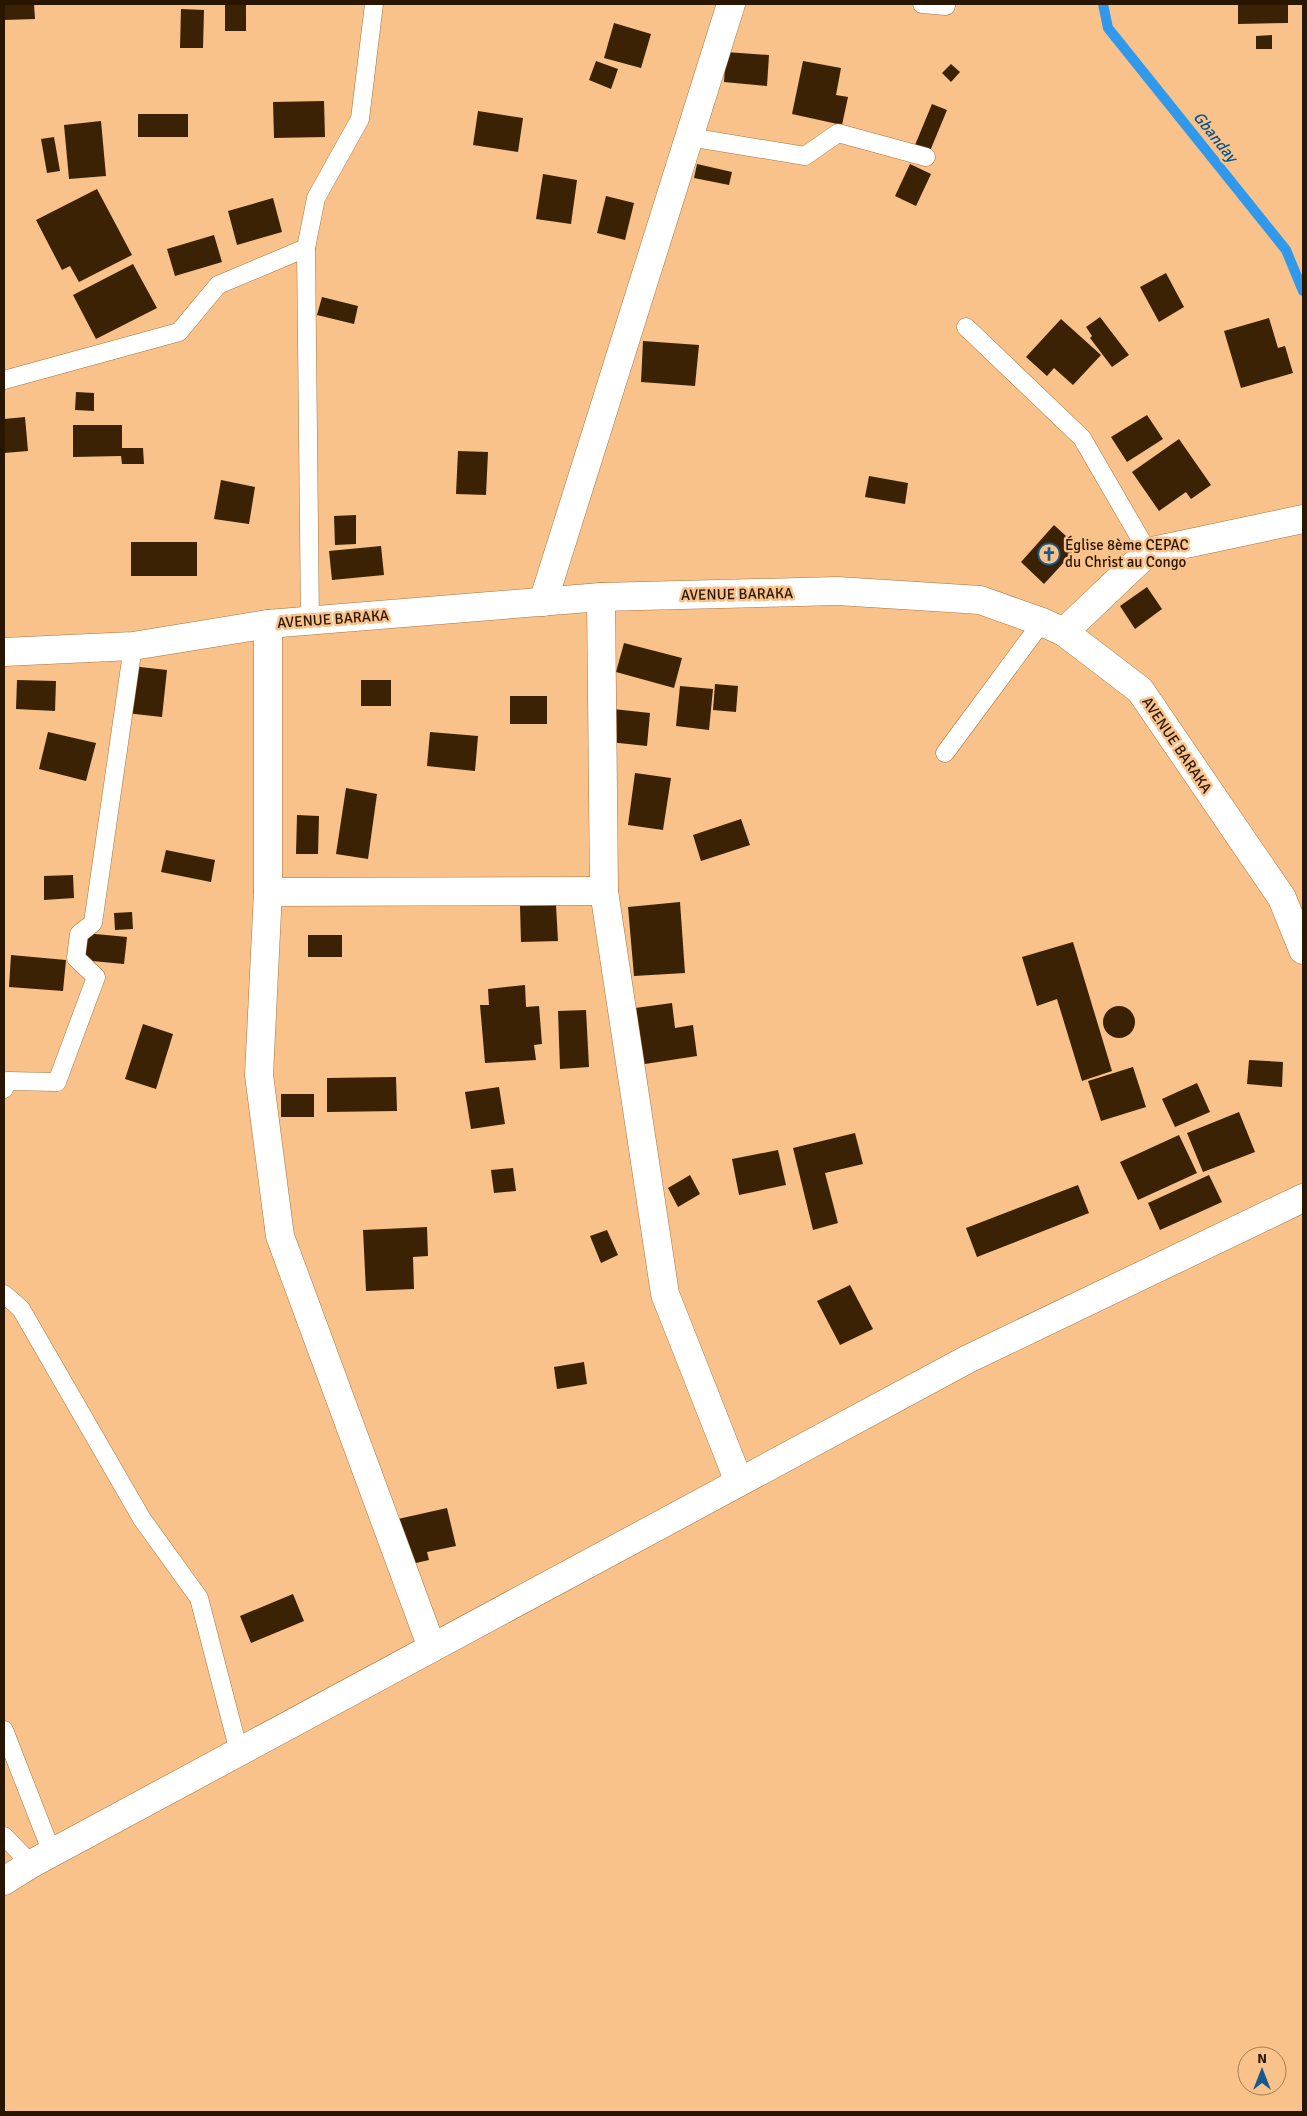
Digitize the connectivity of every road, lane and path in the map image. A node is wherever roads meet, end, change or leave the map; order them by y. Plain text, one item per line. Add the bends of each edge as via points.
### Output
1 (374, 4) edge
2 (731, 4) edge
3 (922, 4) edge
4 (946, 6) dead end
5 (689, 137) junction
6 (926, 157) dead end
7 (306, 248) junction
8 (966, 327) dead end
9 (4, 380) edge
10 (1303, 519) edge
11 (1148, 552) junction
12 (601, 597) junction
13 (543, 602) junction
14 (310, 622) junction
15 (268, 624) junction
16 (1053, 627) junction
17 (133, 646) junction
18 (4, 652) edge
19 (945, 752) dead end
20 (604, 891) junction
21 (268, 892) junction
22 (1303, 950) edge
23 (4, 1089) edge
24 (1303, 1198) edge
25 (4, 1294) edge
26 (739, 1482) junction
27 (432, 1648) junction
28 (4, 1730) edge
29 (239, 1752) junction
30 (4, 1836) edge
31 (42, 1858) junction
32 (4, 1881) edge

1 - 7 lane via 360,119 316,198
2 - 5 street
3 - 4 lane
5 - 6 lane via 805,156 838,133
5 - 13 street
7 - 9 lane via 218,285 178,332
7 - 14 lane
8 - 11 lane via 1082,438
10 - 11 street
11 - 16 street
12 - 13 street, AVENUE BARAKA
12 - 16 street, AVENUE BARAKA via 838,591 980,600
12 - 20 street
13 - 14 street, AVENUE BARAKA
14 - 15 street, AVENUE BARAKA
15 - 17 street, AVENUE BARAKA
15 - 21 street
16 - 19 lane
16 - 22 street, AVENUE BARAKA via 1140,690 1282,898
17 - 18 street, AVENUE BARAKA
17 - 23 lane via 93,923 79,934 76,958 96,977 57,1082 7,1081
20 - 21 street
20 - 26 street via 665,1294
21 - 27 street via 259,1075 280,1236
24 - 26 street via 968,1359
25 - 29 lane via 21,1309 142,1519 200,1598
26 - 27 street
27 - 29 street
28 - 31 lane
29 - 31 street
30 - 31 lane
31 - 32 street

